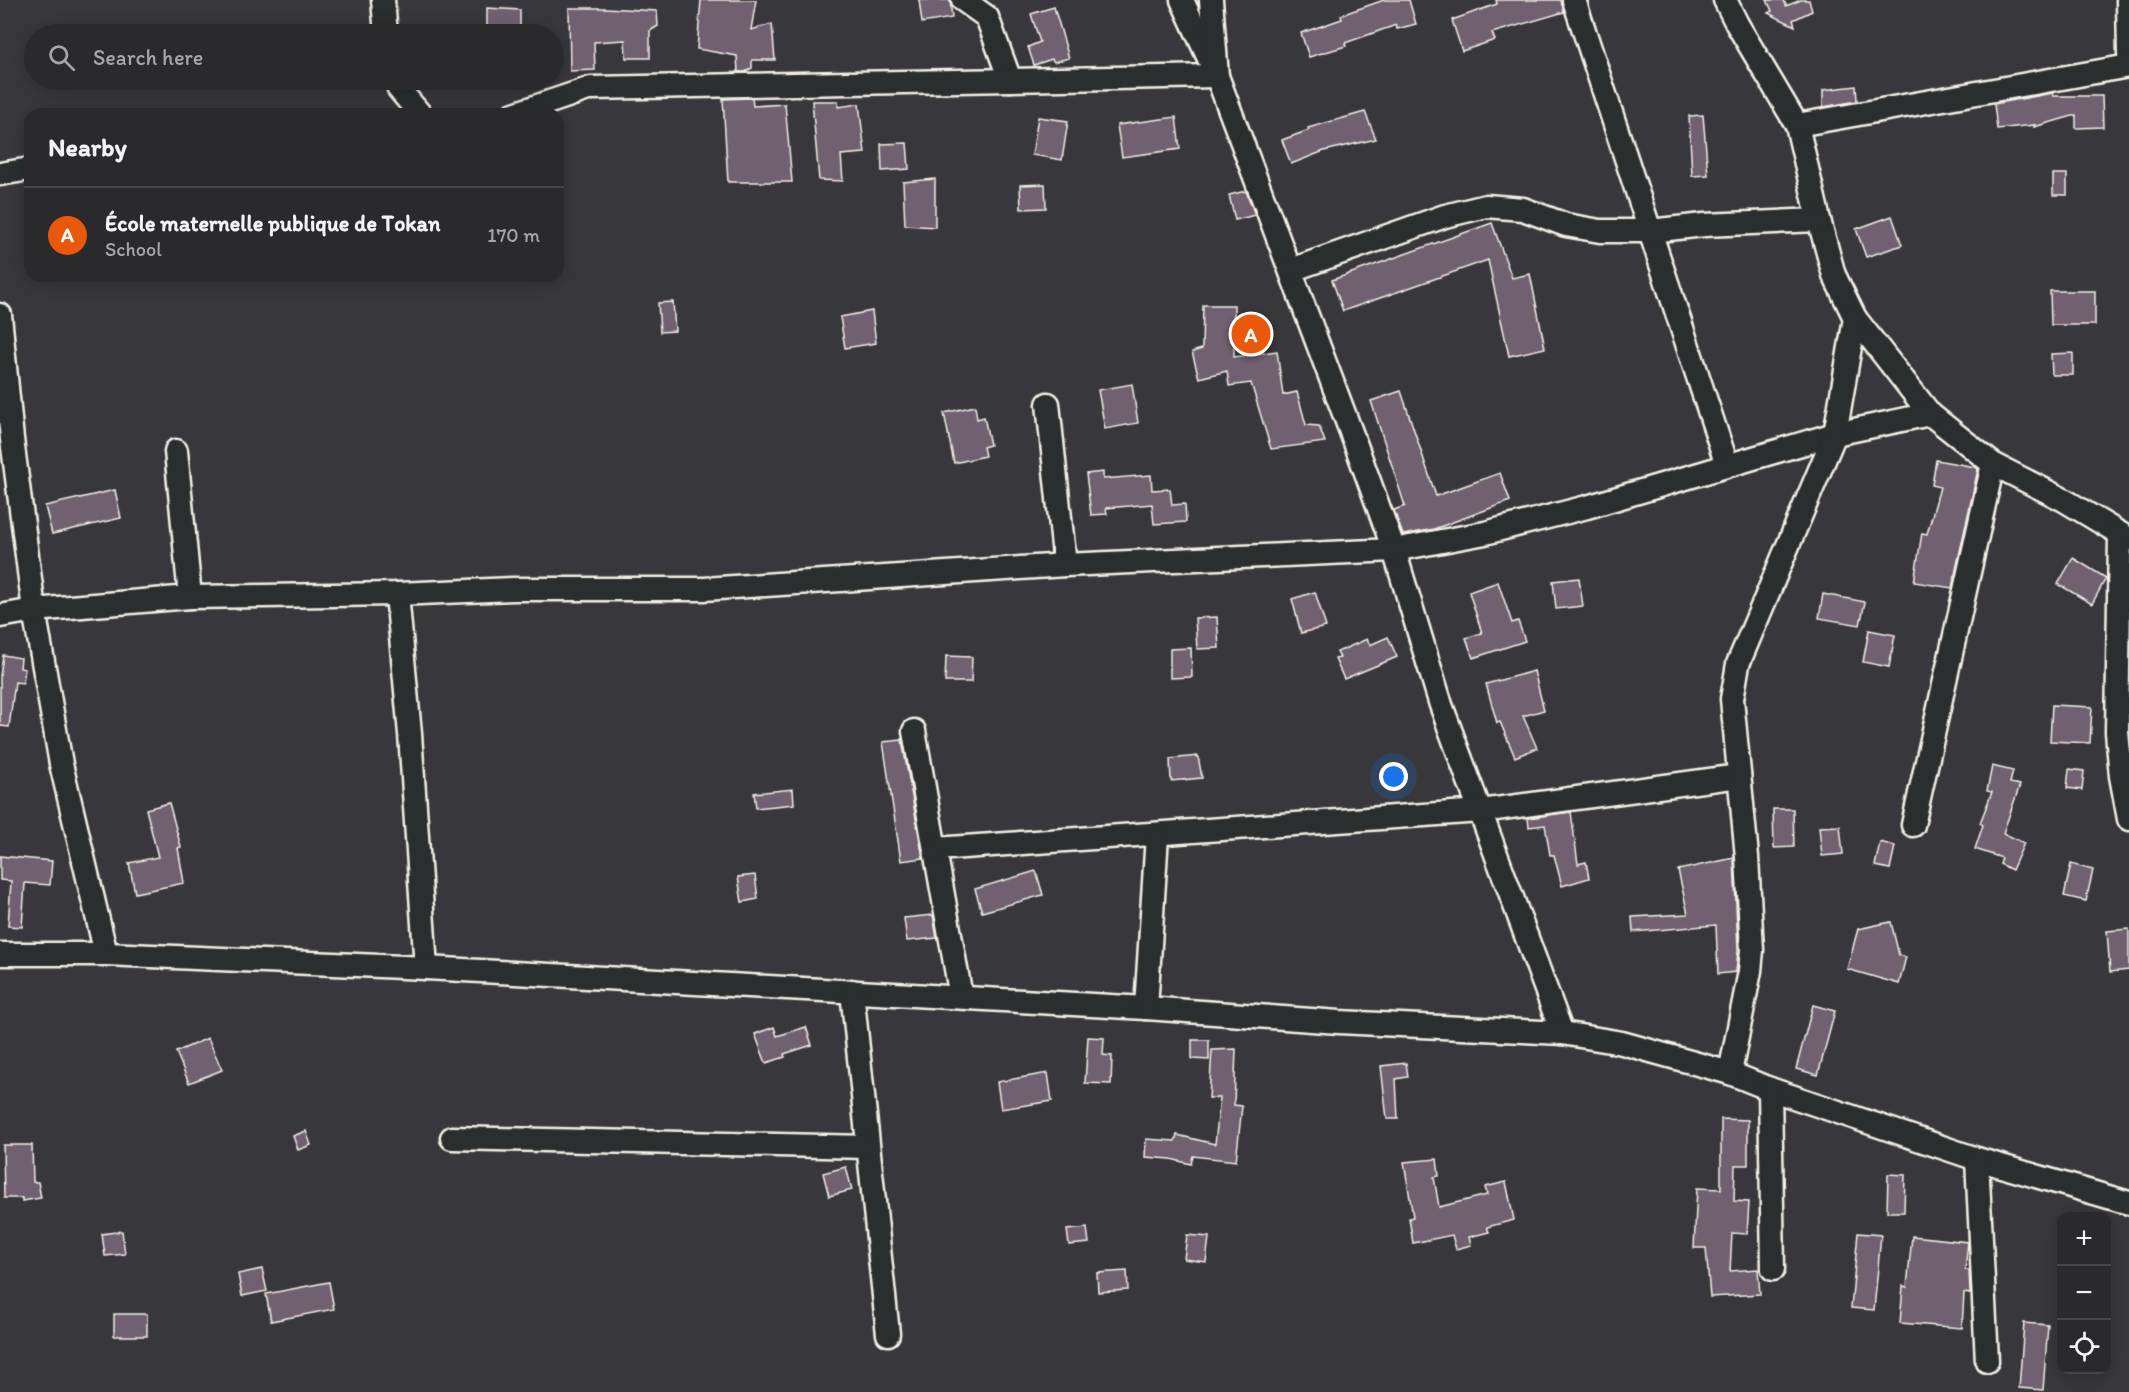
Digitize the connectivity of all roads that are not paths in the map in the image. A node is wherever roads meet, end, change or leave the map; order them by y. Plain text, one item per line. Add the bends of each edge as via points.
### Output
1 (383, 0) edge
2 (963, 0) edge
3 (1182, 0) edge
4 (1211, 0) edge
5 (1574, 0) edge
6 (1725, 0) edge
7 (2128, 0) edge
8 (385, 24) edge
9 (2129, 54) edge
10 (2129, 66) edge
11 (1217, 76) junction
12 (1010, 80) junction
13 (400, 90) edge
14 (415, 108) edge
15 (532, 108) edge
16 (1797, 125) junction
17 (24, 170) edge
18 (0, 174) edge
19 (1819, 220) junction
20 (1650, 231) junction
21 (1291, 270) junction
22 (0, 315) edge
23 (1855, 318) junction
24 (3, 358) edge
25 (1048, 404) dead end
26 (1930, 414) junction
27 (1835, 434) junction
28 (176, 451) dead end
29 (1993, 464) junction
30 (1726, 465) junction
31 (2125, 536) edge
32 (1394, 550) junction
33 (1065, 565) junction
34 (397, 594) junction
35 (190, 597) junction
36 (34, 610) junction
37 (0, 616) edge
38 (914, 730) dead end
39 (1739, 776) junction
40 (1481, 811) junction
41 (2129, 819) edge
42 (1913, 825) dead end
43 (1157, 835) junction
44 (935, 849) junction
45 (0, 954) edge
46 (106, 954) junction
47 (426, 968) junction
48 (852, 991) junction
49 (961, 997) junction
50 (1146, 1008) junction
51 (1562, 1033) junction
52 (1730, 1073) junction
53 (1770, 1089) junction
54 (452, 1138) dead end
55 (868, 1147) junction
56 (1977, 1159) junction
57 (2129, 1203) edge
58 (1773, 1269) dead end
59 (888, 1334) dead end
60 (1987, 1361) dead end

1 - 8 street
2 - 12 street via 987,17
3 - 11 street
4 - 11 street
5 - 20 street
6 - 16 street
7 - 9 street
10 - 16 street
11 - 12 street
11 - 21 street
12 - 15 street via 591,88
13 - 14 street
16 - 19 street
17 - 18 street
19 - 20 street
19 - 23 street via 1834,275
20 - 21 street via 1600,231 1566,225 1523,209 1486,206 1445,216
20 - 30 street
21 - 32 street
22 - 24 street
23 - 26 street
23 - 27 street
24 - 36 street
25 - 33 street
26 - 27 street
26 - 29 street
27 - 30 street
27 - 39 street via 1738,664 1732,699
28 - 35 street
29 - 31 street
29 - 42 street
30 - 32 street via 1587,507 1485,533
31 - 41 street via 2117,732
32 - 33 street
32 - 40 street via 1441,705
33 - 34 street via 704,589 513,589
34 - 35 street
34 - 47 street
35 - 36 street
36 - 37 street
36 - 46 street via 61,764
38 - 44 street
39 - 40 street
39 - 52 street via 1752,950
40 - 43 street
40 - 51 street
43 - 44 street
43 - 50 street
44 - 49 street
45 - 46 street
46 - 47 street
47 - 48 street
48 - 49 street
48 - 55 street
49 - 50 street
50 - 51 street
51 - 52 street via 1622,1043
52 - 53 street
53 - 56 street
53 - 58 street
54 - 55 street
55 - 59 street
56 - 57 street
56 - 60 street

